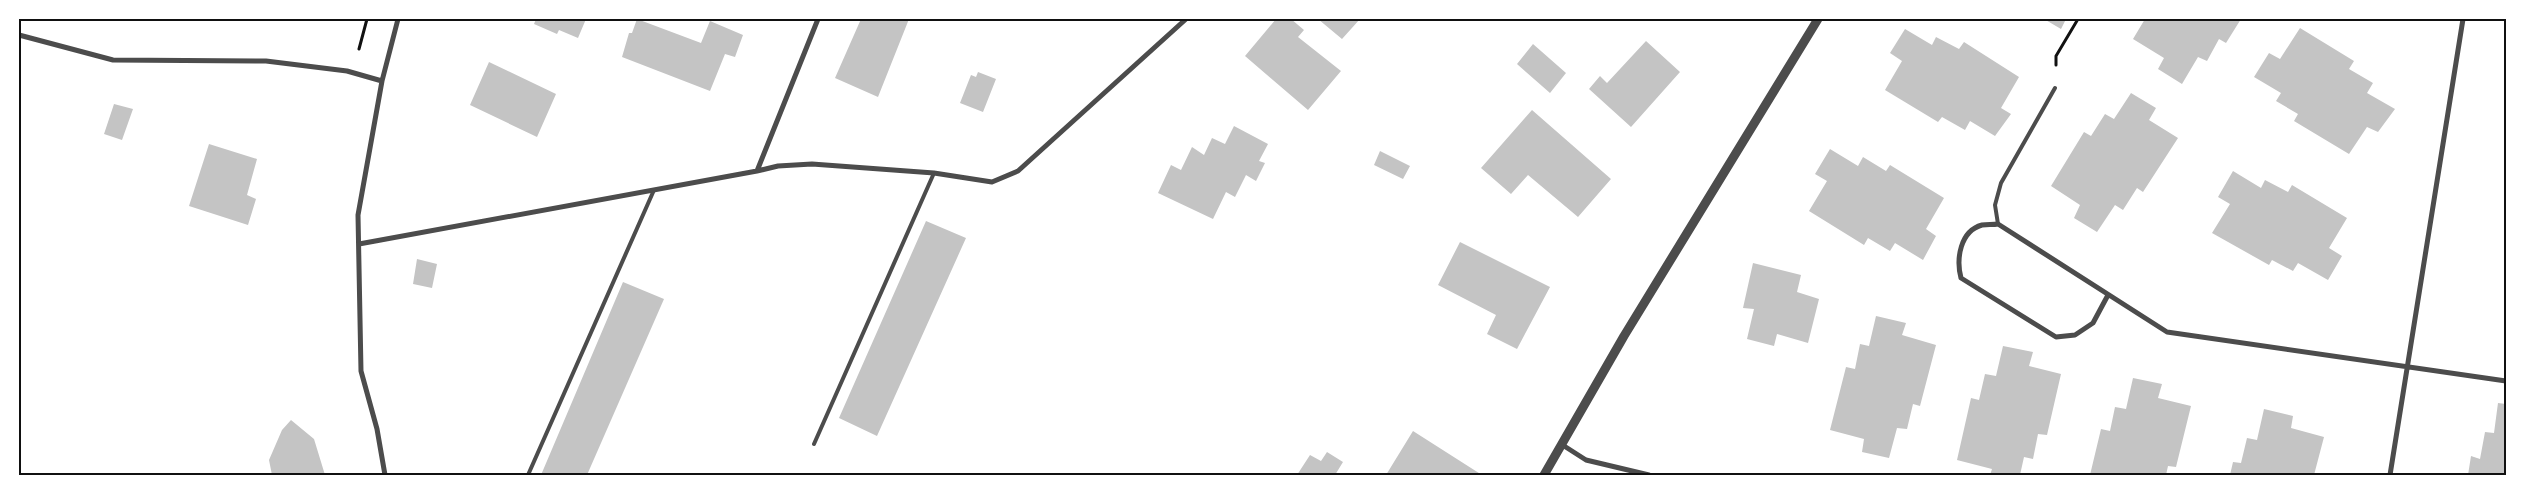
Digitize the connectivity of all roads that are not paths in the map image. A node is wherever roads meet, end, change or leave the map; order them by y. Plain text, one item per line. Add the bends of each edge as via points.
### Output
1 (398, 19) edge
2 (818, 19) edge
3 (1186, 19) edge
4 (1818, 19) edge
5 (2463, 19) edge
6 (19, 35) edge
7 (382, 81) junction
8 (2055, 88) road end
9 (757, 171) junction
10 (934, 173) junction
11 (654, 190) junction
12 (1998, 224) junction
13 (359, 244) junction
14 (2108, 295) junction
15 (2408, 368) junction
16 (2506, 381) edge
17 (814, 444) dead end
18 (1561, 444) junction
19 (386, 475) edge
20 (528, 475) edge
21 (1544, 475) edge
22 (1649, 475) edge
23 (2390, 475) edge

1 - 7 street
2 - 9 street
3 - 10 street via 1018,171 992,182
4 - 18 street
5 - 15 street
6 - 7 street via 113,60 266,61 346,71
7 - 13 street via 358,215
8 - 12 lane via 2001,183 1994,205
9 - 10 street via 812,164
9 - 11 street
10 - 17 lane
11 - 13 street
11 - 20 lane
12 - 14 street
12 - 14 street via 1981,225 1965,237 1959,251 1961,278 2056,336 2076,335 2093,323
13 - 19 street via 361,371
14 - 15 street via 2167,332
15 - 16 street
15 - 23 street
18 - 21 street
18 - 22 street via 1586,460

